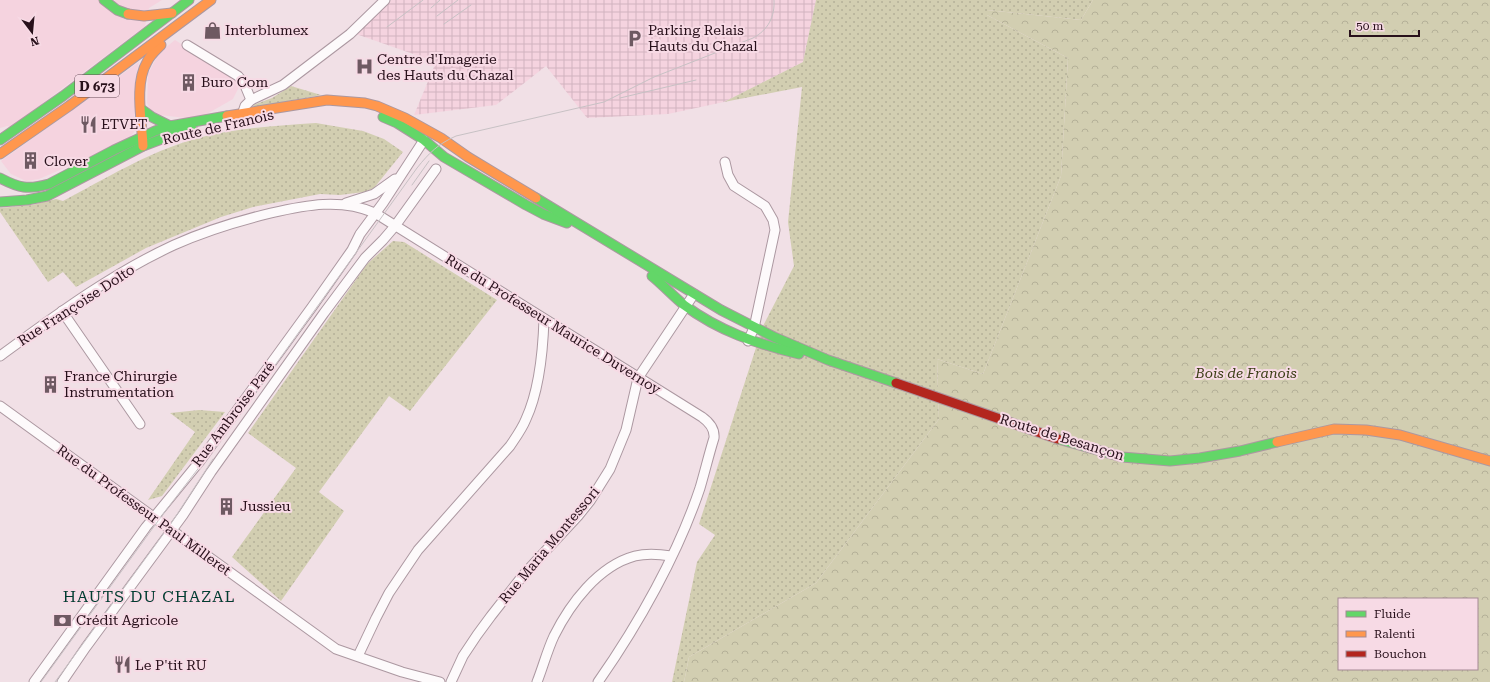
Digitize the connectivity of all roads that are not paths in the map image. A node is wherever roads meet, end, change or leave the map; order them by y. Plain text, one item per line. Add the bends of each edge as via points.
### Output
1 (189, 0) edge
2 (211, 0) edge
3 (385, 0) edge
4 (106, 2) edge
5 (172, 13) junction
6 (192, 14) junction
7 (187, 45) dead end
8 (251, 100) junction
9 (141, 109) junction
10 (241, 116) junction
11 (170, 126) junction
12 (143, 136) junction
13 (0, 140) edge
14 (424, 140) junction
15 (143, 146) junction
16 (0, 154) edge
17 (725, 162) dead end
18 (436, 169) dead end
19 (405, 170) junction
20 (0, 178) edge
21 (0, 202) edge
22 (344, 204) junction
23 (378, 215) junction
24 (395, 226) junction
25 (694, 294) junction
26 (676, 298) joint
27 (686, 306) junction
28 (62, 311) junction
29 (544, 319) junction
30 (754, 328) junction
31 (748, 341) junction
32 (0, 356) edge
33 (828, 360) junction
34 (638, 378) junction
35 (0, 406) edge
36 (140, 424) dead end
37 (1490, 461) edge
38 (154, 516) junction
39 (172, 530) junction
40 (671, 556) junction
41 (358, 656) junction
42 (34, 682) edge
43 (62, 682) edge
44 (440, 682) edge
45 (451, 682) edge
46 (537, 682) edge
47 (598, 682) edge

1 - 5 main road, D 673
2 - 6 main road, D 673
3 - 8 street via 350,34 283,85
4 - 5 main road via 128,14 144,16
5 - 13 main road, D 673 via 63,96
6 - 9 main road via 148,59 143,74
6 - 16 main road, D 673
7 - 8 street via 238,76
8 - 10 street
9 - 11 main road
9 - 12 main road
10 - 11 main road, Route de Franois
10 - 14 main road, Route de Franois via 313,107 347,106 376,113
10 - 15 main road, Route de Franois via 172,135
10 - 25 main road via 328,100 365,103 391,111 441,138 468,157
11 - 12 main road, Route de Franois
12 - 15 main road
12 - 20 main road, Route de Franois via 49,184 26,189 15,187
14 - 19 street, Rue Ambroise Paré
14 - 26 main road, Route de Franois via 441,154 535,210 576,228 644,270
15 - 21 main road, Route de Franois via 47,196
17 - 30 street via 734,186 765,206 775,230
18 - 24 street, Rue Ambroise Paré
19 - 22 street via 374,194
19 - 23 street, Rue Ambroise Paré
22 - 23 street, Rue Françoise Dolto
22 - 28 street, Rue Françoise Dolto via 317,204 291,208 238,221 200,234 113,278
23 - 24 street, Rue du Professeur Maurice Duvernoy
23 - 38 street, Rue Ambroise Paré via 360,234 352,250 200,461
24 - 29 street, Rue du Professeur Maurice Duvernoy
24 - 39 street, Rue Ambroise Paré via 365,258 333,301
25 - 27 street
25 - 30 main road
26 - 27 main road, Route de Besançon
27 - 31 main road, Route de Besançon via 705,320
27 - 34 street
28 - 32 street, Rue Françoise Dolto
28 - 36 street
29 - 34 street, Rue du Professeur Maurice Duvernoy
29 - 41 street via 535,392 519,433 418,550 389,593
30 - 31 street
30 - 33 main road, Route de Besançon
31 - 33 main road, Route de Besançon
33 - 37 main road, Route de Besançon via 1078,445 1122,457 1170,461 1200,458 1334,429 1400,435
34 - 40 street, Rue du Professeur Maurice Duvernoy via 702,417 715,433 699,489
34 - 45 street, Rue Maria Montessori via 626,430 610,469 578,516 524,574 476,635
35 - 38 street, Rue du Professeur Paul Milleret
38 - 39 street, Rue du Professeur Paul Milleret
38 - 42 street, Rue Ambroise Paré
39 - 41 street, Rue du Professeur Paul Milleret via 336,649
39 - 43 street, Rue Ambroise Paré
40 - 46 street via 634,556 612,566 594,581 559,626
40 - 47 street via 630,634
41 - 44 street, Rue du Professeur Paul Milleret

